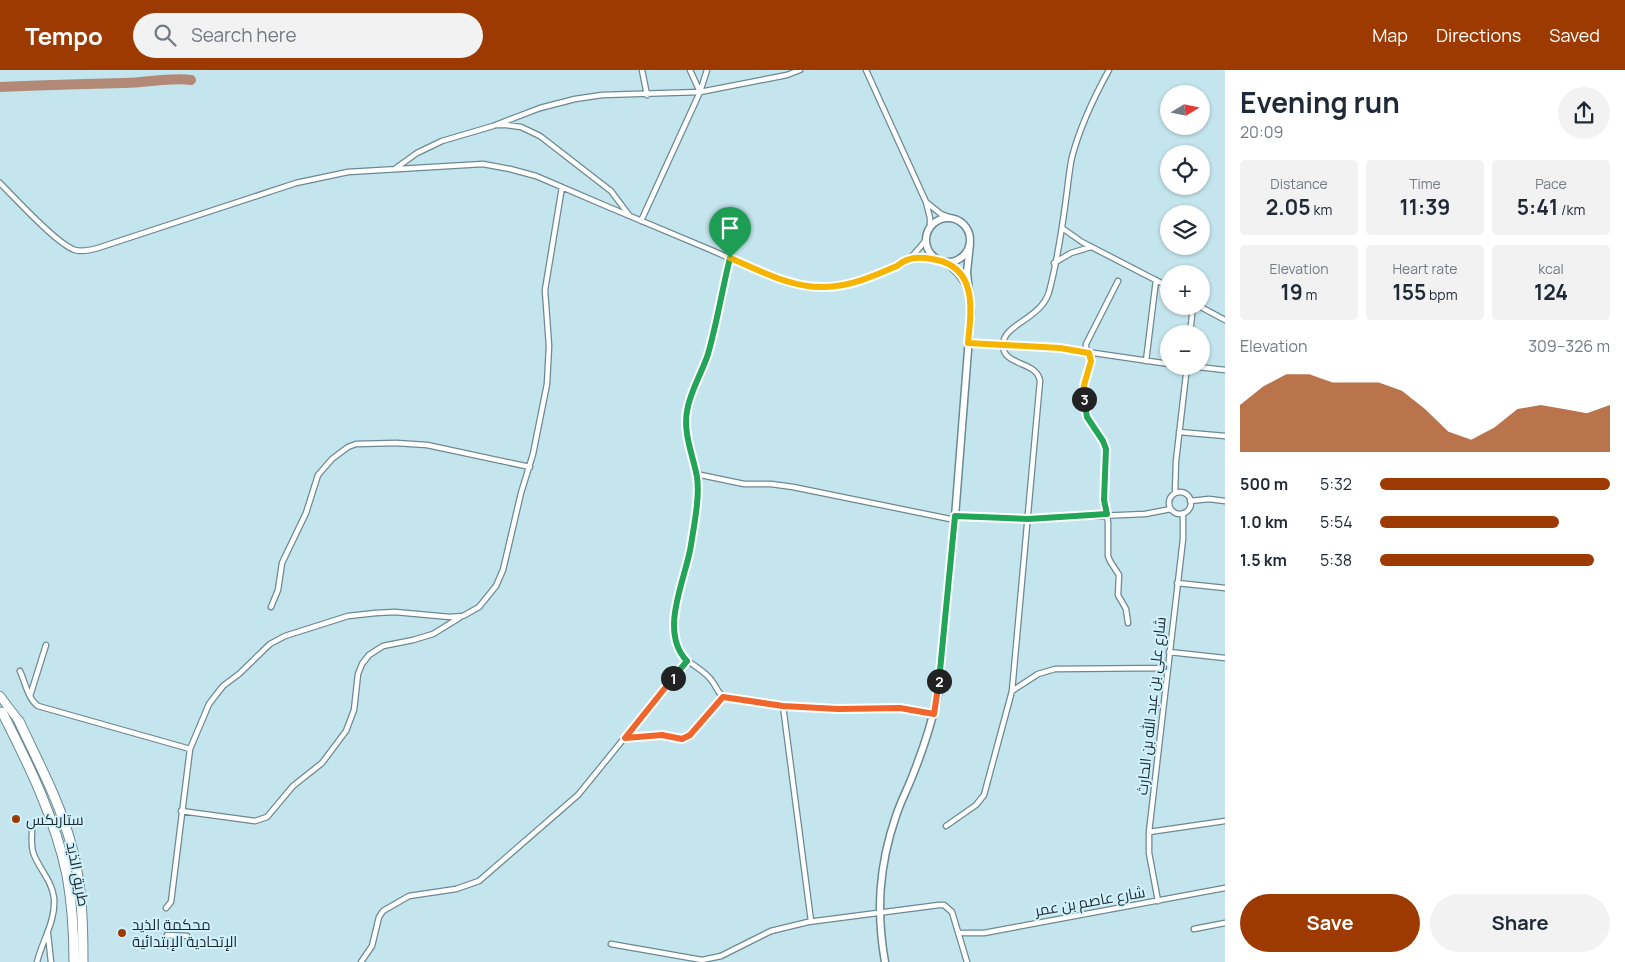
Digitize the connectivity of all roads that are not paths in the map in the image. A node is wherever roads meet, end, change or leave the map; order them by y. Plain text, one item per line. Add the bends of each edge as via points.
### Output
1 (642, 70) edge
2 (690, 70) edge
3 (707, 70) edge
4 (800, 70) edge
5 (866, 70) edge
6 (1109, 70) edge
7 (700, 92) junction
8 (647, 95) junction
9 (492, 126) junction
10 (395, 169) junction
11 (0, 184) edge
12 (562, 187) junction
13 (926, 202) junction
14 (630, 216) junction
15 (952, 218) junction
16 (641, 221) junction
17 (930, 228) junction
18 (1062, 228) junction
19 (926, 240) junction
20 (970, 244) junction
21 (1091, 247) junction
22 (730, 258) junction
23 (907, 260) junction
24 (944, 262) junction
25 (1054, 263) junction
26 (1156, 280) junction
27 (1118, 281) dead end
28 (1160, 282) edge
29 (969, 288) junction
30 (1210, 312) edge
31 (1225, 320) edge
32 (968, 343) junction
33 (1003, 345) junction
34 (1089, 353) junction
35 (1146, 361) junction
36 (1160, 363) edge
37 (1210, 368) edge
38 (1225, 370) edge
39 (1187, 375) edge
40 (1179, 432) junction
41 (1225, 436) edge
42 (530, 467) junction
43 (696, 474) junction
44 (1175, 494) junction
45 (1190, 501) junction
46 (1225, 501) edge
47 (1171, 509) junction
48 (1183, 513) junction
49 (1107, 514) junction
50 (955, 518) junction
51 (1028, 519) junction
52 (1177, 584) junction
53 (1225, 588) edge
54 (271, 607) dead end
55 (460, 617) junction
56 (1128, 623) dead end
57 (46, 646) dead end
58 (1169, 652) junction
59 (1225, 658) edge
60 (687, 661) junction
61 (1168, 668) junction
62 (20, 671) dead end
63 (1012, 691) junction
64 (0, 696) edge
65 (30, 696) junction
66 (723, 697) junction
67 (783, 706) junction
68 (1, 710) edge
69 (934, 714) junction
70 (19, 721) joint
71 (625, 738) junction
72 (190, 749) junction
73 (181, 811) junction
74 (1225, 821) edge
75 (946, 826) dead end
76 (32, 828) dead end
77 (1149, 832) junction
78 (1225, 888) edge
79 (1158, 901) junction
80 (166, 908) dead end
81 (879, 912) junction
82 (811, 921) junction
83 (1225, 923) edge
84 (1194, 929) dead end
85 (48, 932) junction
86 (959, 933) junction
87 (168, 935) dead end
88 (187, 936) dead end
89 (611, 944) dead end
90 (37, 962) edge
91 (51, 962) edge
92 (74, 962) edge
93 (83, 962) edge
94 (361, 962) edge
95 (885, 962) edge
96 (967, 962) edge

1 - 8 street
2 - 7 street
3 - 7 street
4 - 7 street
5 - 13 street
6 - 18 street via 1098,89 1072,158
7 - 8 street
7 - 16 street
8 - 9 street via 584,97 540,108
9 - 10 street via 429,146
9 - 14 street via 514,126 540,136 611,190
10 - 11 street via 348,172 306,180 87,250 76,250 60,241
10 - 12 street via 490,165 536,176
12 - 14 street
12 - 42 street via 545,290 548,377
13 - 15 street
13 - 17 street
14 - 16 street
15 - 17 street via 942,219
15 - 20 street via 968,230
16 - 22 street
17 - 19 street
18 - 21 street
18 - 25 street
19 - 23 street
19 - 24 street via 930,253
20 - 24 street via 962,258
20 - 29 street via 967,264
21 - 25 street
21 - 26 street
22 - 23 street via 792,283 823,287 870,277
22 - 43 street via 708,354 686,413 688,443
23 - 24 street via 928,258
24 - 29 street
25 - 33 street via 1043,304 1032,316 1011,329
26 - 28 street
26 - 35 street
27 - 34 street via 1086,344
29 - 32 street
30 - 31 street
32 - 33 street
32 - 50 street
33 - 34 street
33 - 51 street via 1009,358 1034,369 1040,381
34 - 35 street
34 - 49 street via 1091,361 1083,389 1085,410 1106,449 1104,500
35 - 36 street
37 - 38 street
39 - 40 street
40 - 41 street
40 - 44 street
42 - 54 street via 427,444 356,444 348,447 318,475 304,518 282,563 278,590
42 - 55 street via 499,581 479,607
43 - 50 street via 744,484 778,484
43 - 60 street via 698,491 692,541 674,623 676,645
44 - 45 street via 1184,493
44 - 47 street via 1169,502
45 - 46 street
45 - 48 street via 1190,507
47 - 48 street
47 - 49 street via 1152,513
48 - 52 street, شارع علي بن عبد الله بن الحارث
49 - 51 street
49 - 56 street via 1109,559 1119,575 1118,595 1126,609
50 - 51 street
50 - 69 street
51 - 63 street
52 - 53 street
52 - 58 street, شارع علي بن عبد الله بن الحارث
55 - 72 street via 395,612 354,616 279,639 218,692
55 - 73 street via 433,634 383,646 369,655 358,674 354,710 346,732 322,762 293,786 267,817 255,821
57 - 65 street
58 - 59 street
58 - 61 street, شارع علي بن عبد الله بن الحارث
60 - 66 street via 707,674
60 - 71 street
61 - 63 street via 1055,669 1038,674
61 - 77 street, شارع علي بن عبد الله بن الحارث
62 - 65 street
63 - 75 street via 984,795 976,805
64 - 70 main road
65 - 72 street via 40,706
66 - 67 street
66 - 71 street via 685,738 662,735
67 - 69 street via 900,708
67 - 82 street
68 - 92 highway, طريق الذيد via 52,822 61,850 70,898
69 - 81 street via 888,844 880,884
70 - 93 highway, طريق الذيد via 49,786 72,848 83,914
71 - 94 street via 578,795 486,876 464,887 405,898 383,911 378,917 372,946
72 - 73 street
73 - 80 street via 171,902
74 - 77 street
76 - 85 street via 33,852 53,895 54,907
77 - 79 street, شارع علي بن عبد الله بن الحارث via 1149,852
78 - 79 street, شارع عاصم بن عمر
79 - 86 street, شارع عاصم بن عمر via 984,933
81 - 82 street
81 - 86 street via 944,905 952,912
81 - 95 street
82 - 89 street via 771,931 711,959
83 - 84 street
85 - 90 street
85 - 91 street
86 - 96 street
87 - 88 street

